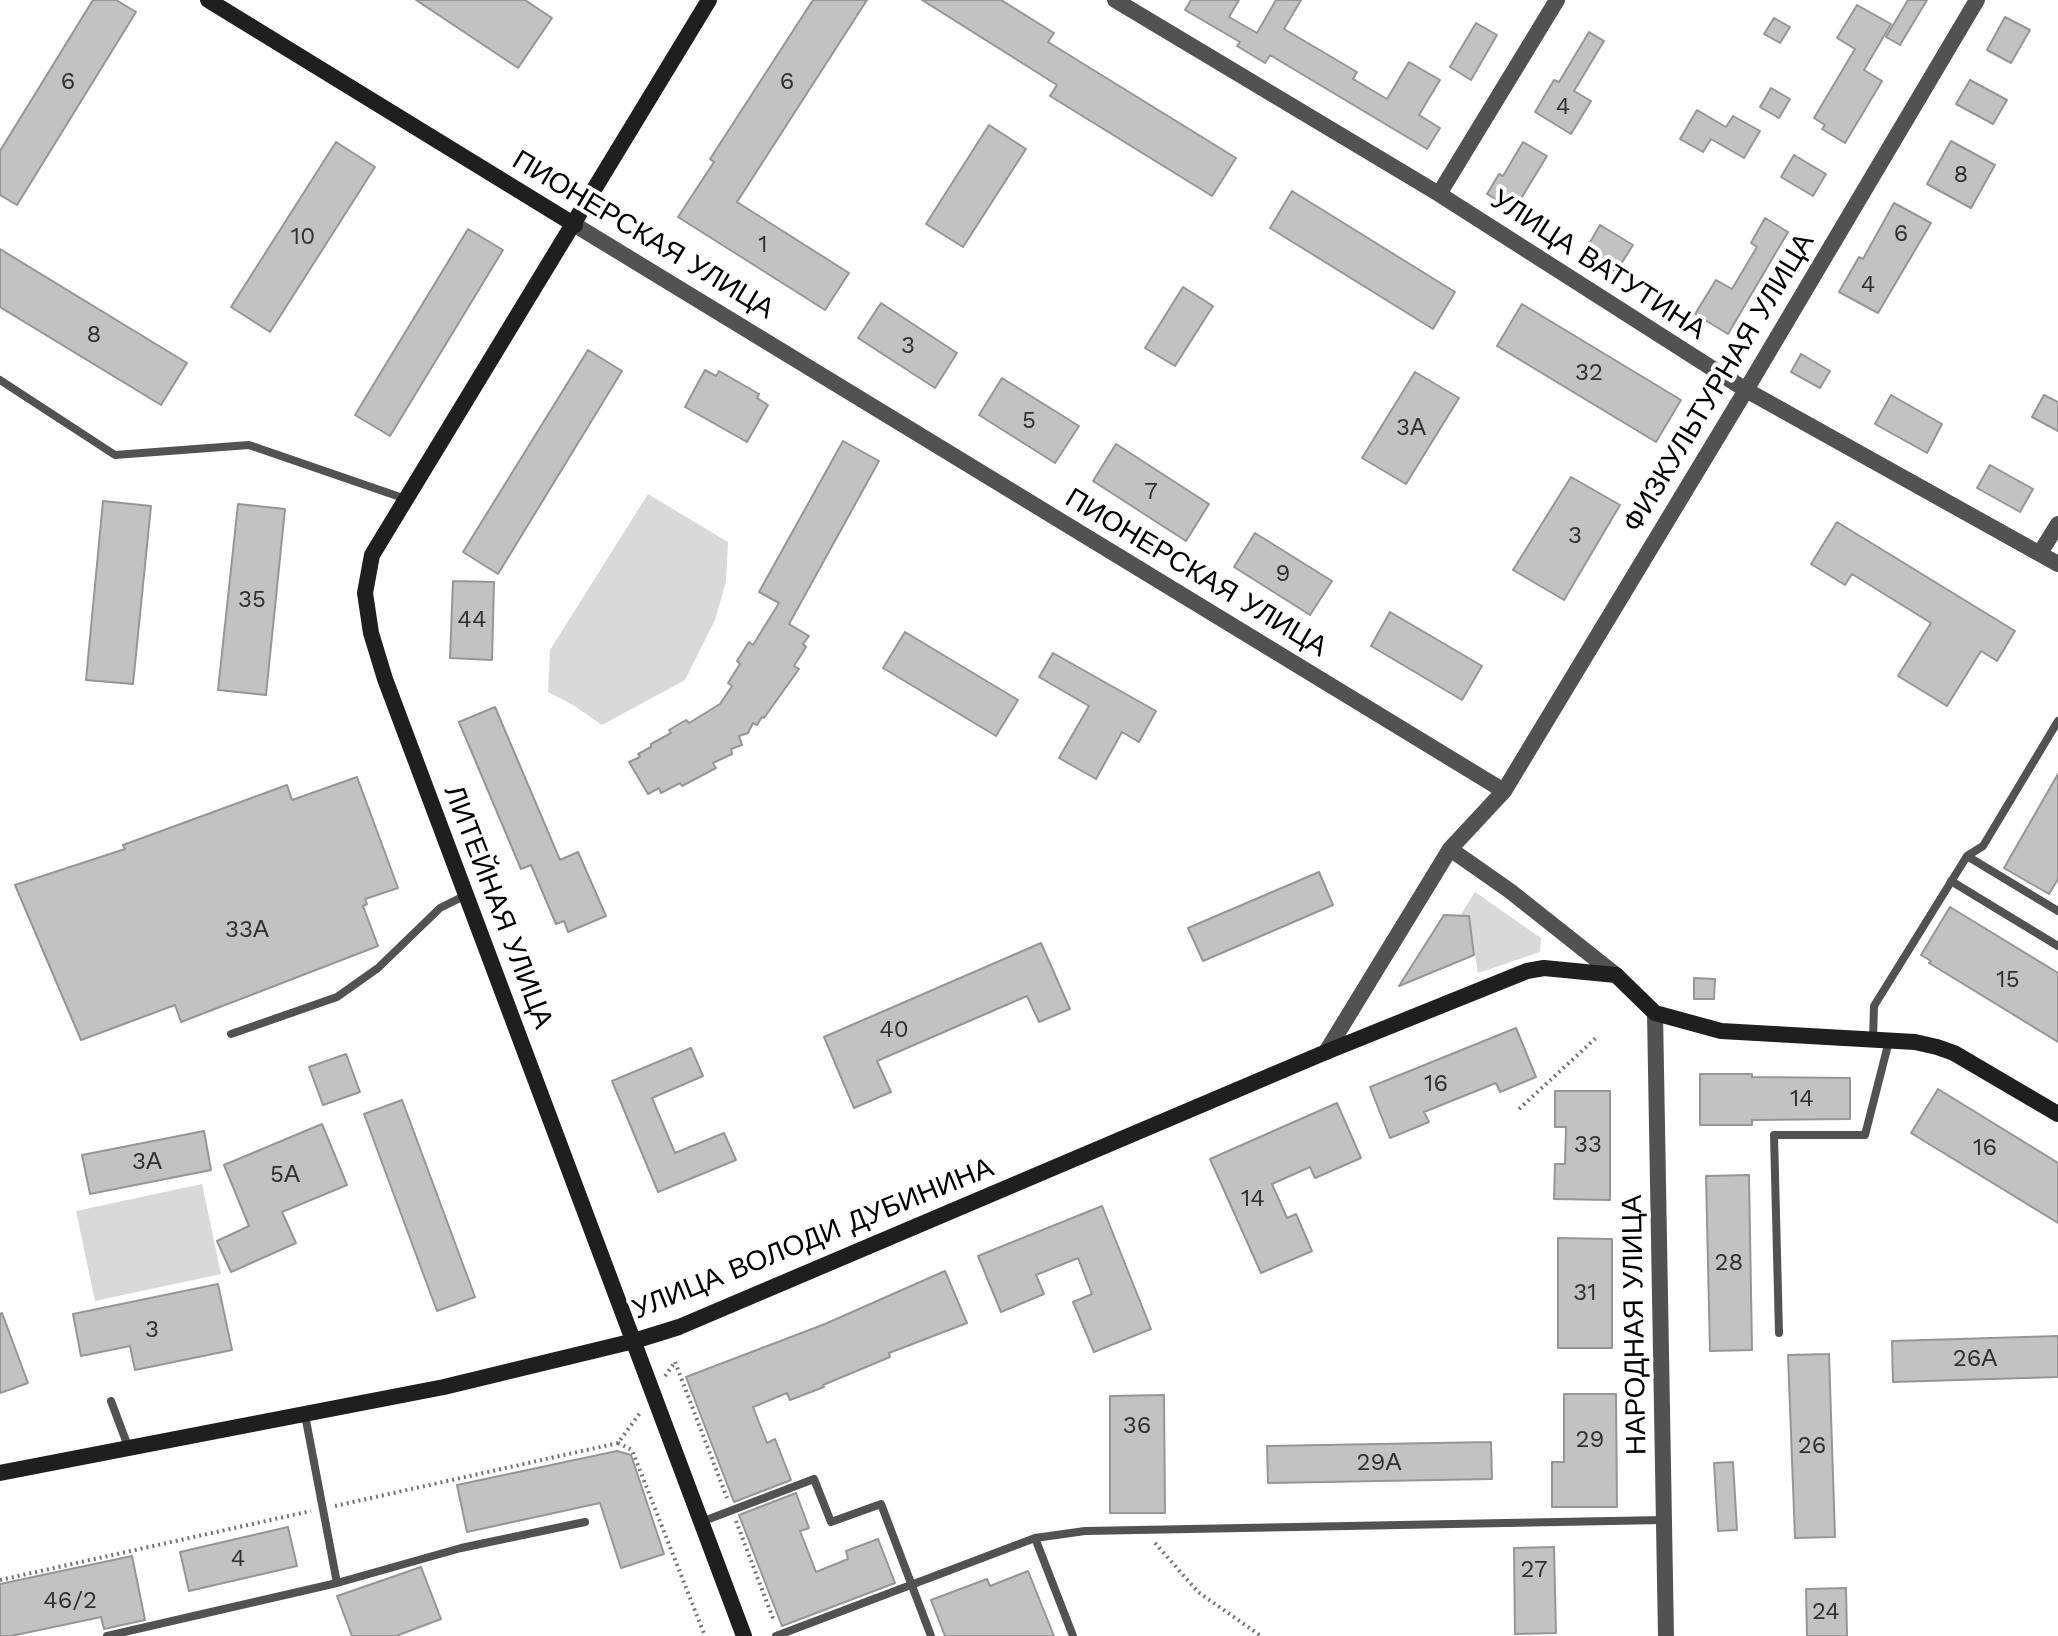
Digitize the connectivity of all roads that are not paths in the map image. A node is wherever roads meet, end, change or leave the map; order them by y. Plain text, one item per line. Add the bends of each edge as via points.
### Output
1 (208, 0) edge
2 (709, 0) edge
3 (1115, 0) edge
4 (1557, 0) edge
5 (1977, 0) edge
6 (1140, 6) edge
7 (1439, 194) junction
8 (575, 225) junction
9 (0, 380) edge
10 (1746, 390) junction
11 (407, 500) junction
12 (2058, 524) edge
13 (2040, 553) junction
14 (2058, 564) edge
15 (2058, 721) edge
16 (1504, 791) junction
17 (1450, 849) junction
18 (1967, 856) junction
19 (1951, 881) junction
20 (466, 895) junction
21 (2058, 911) edge
22 (2058, 946) edge
23 (1616, 975) junction
24 (1655, 1013) junction
25 (231, 1034) dead end
26 (1881, 1040) junction
27 (1326, 1052) junction
28 (2058, 1114) edge
29 (1779, 1333) dead end
30 (634, 1341) junction
31 (111, 1401) dead end
32 (305, 1415) junction
33 (129, 1449) junction
34 (0, 1473) edge
35 (1664, 1520) junction
36 (585, 1522) dead end
37 (701, 1522) junction
38 (1035, 1538) junction
39 (337, 1583) junction
40 (911, 1584) junction
41 (107, 1636) edge
42 (744, 1636) edge
43 (776, 1636) edge
44 (931, 1636) edge
45 (1073, 1636) edge
46 (1666, 1636) edge

1 - 8 street, ПИОНЕРСКАЯ УЛИЦА
2 - 8 street, ЛИТЕЙНАЯ УЛИЦА
3 - 6 street, УЛИЦА ВАТУТИНА
4 - 7 street
5 - 10 street, ФИЗКУЛЬТУРНАЯ УЛИЦА
6 - 7 street, УЛИЦА ВАТУТИНА
7 - 10 street, УЛИЦА ВАТУТИНА
8 - 11 street, ЛИТЕЙНАЯ УЛИЦА
8 - 16 street, ПИОНЕРСКАЯ УЛИЦА
9 - 11 lane via 115,455 249,445
10 - 13 street, УЛИЦА ВАТУТИНА
10 - 16 street, ФИЗКУЛЬТУРНАЯ УЛИЦА
11 - 20 street, ЛИТЕЙНАЯ УЛИЦА via 372,555 365,593 369,620 385,679
12 - 13 street
13 - 14 street, УЛИЦА ВАТУТИНА
15 - 18 lane via 1983,846
16 - 17 street
17 - 23 street
17 - 27 street
18 - 19 lane
18 - 21 lane
19 - 22 lane
19 - 26 lane via 1874,1006
20 - 25 lane via 440,908 378,968 337,997
20 - 30 street, ЛИТЕЙНАЯ УЛИЦА
23 - 24 street
23 - 27 street, УЛИЦА ВОЛОДИ ДУБИНИНА via 1527,971
24 - 26 street via 1721,1031
24 - 35 street, НАРОДНАЯ УЛИЦА
26 - 28 street via 1954,1053
26 - 29 lane via 1865,1135 1774,1135
27 - 30 street, УЛИЦА ВОЛОДИ ДУБИНИНА via 679,1327
30 - 32 street, УЛИЦА ВОЛОДИ ДУБИНИНА
30 - 37 street, ЛИТЕЙНАЯ УЛИЦА
31 - 33 lane
32 - 33 street, УЛИЦА ВОЛОДИ ДУБИНИНА
32 - 39 lane
33 - 34 street, УЛИЦА ВОЛОДИ ДУБИНИНА
35 - 38 lane via 1085,1531
35 - 46 street, НАРОДНАЯ УЛИЦА
36 - 39 lane via 461,1548
37 - 40 lane via 814,1479 831,1522 881,1504
37 - 42 street, ЛИТЕЙНАЯ УЛИЦА
38 - 40 lane
38 - 45 lane
39 - 41 lane
40 - 43 lane
40 - 44 lane

